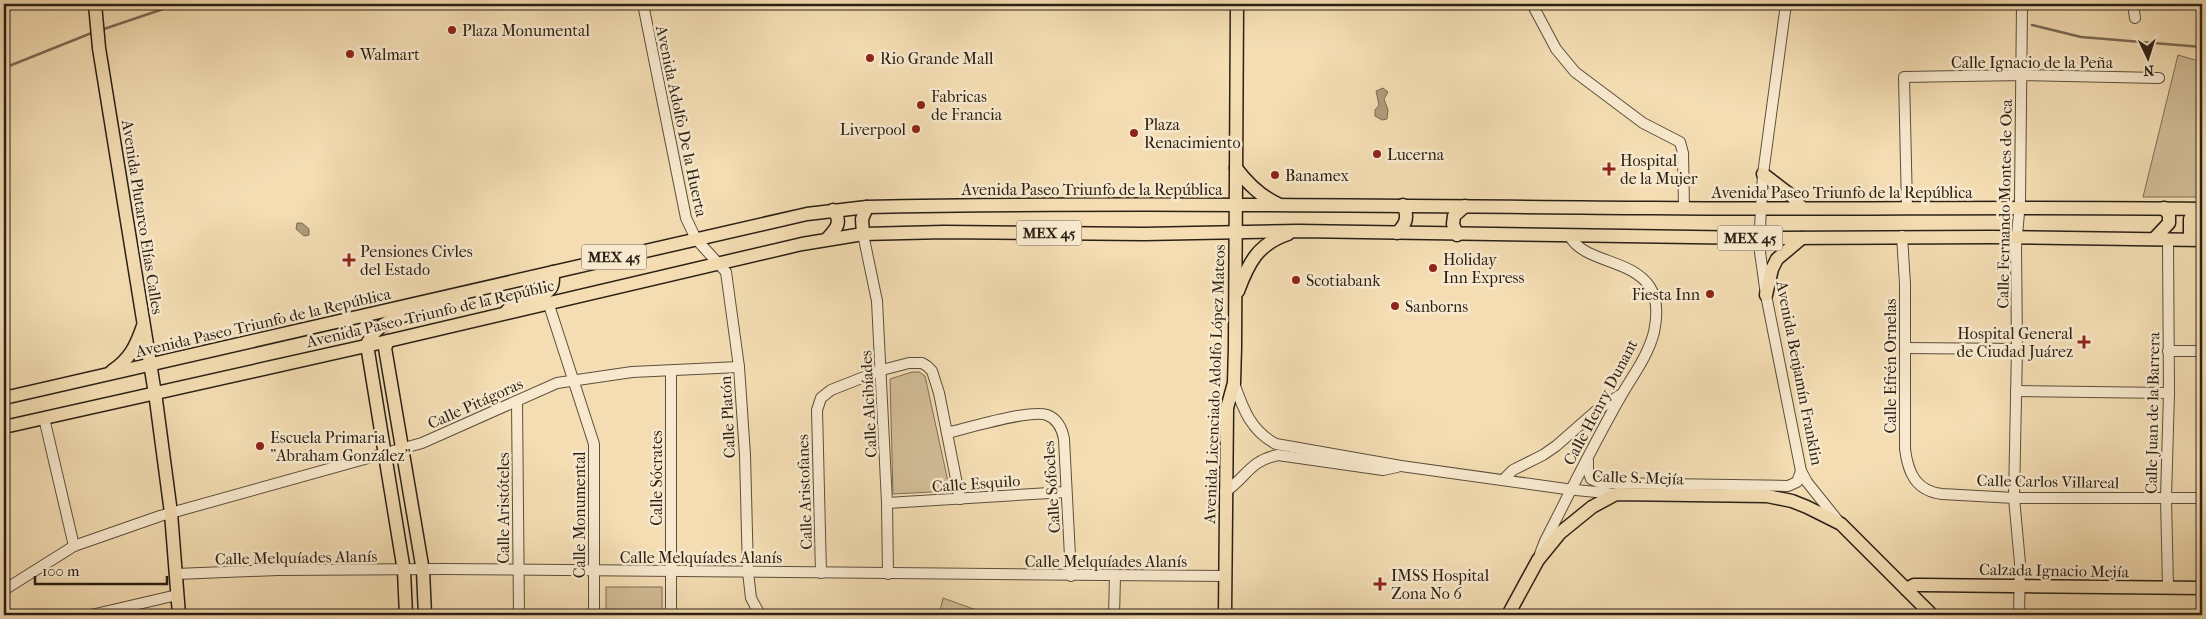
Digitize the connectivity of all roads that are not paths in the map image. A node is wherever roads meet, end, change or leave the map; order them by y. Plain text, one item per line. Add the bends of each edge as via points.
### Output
1 (95, 4) edge
2 (644, 4) edge
3 (1238, 4) edge
4 (1532, 4) edge
5 (1786, 4) edge
6 (2133, 4) edge
7 (2021, 6) edge
8 (2135, 18) dead end
9 (2022, 75) junction
10 (2160, 78) dead end
11 (1236, 168) junction
12 (1763, 174) junction
13 (1278, 204) junction
14 (1236, 205) junction
15 (1403, 205) junction
16 (1465, 206) junction
17 (867, 207) junction
18 (1801, 207) junction
19 (1906, 207) junction
20 (1684, 208) junction
21 (1760, 208) junction
22 (2019, 208) junction
23 (2164, 208) junction
24 (2200, 209) edge
25 (833, 210) junction
26 (1298, 231) junction
27 (1235, 232) junction
28 (1397, 233) junction
29 (864, 234) junction
30 (1457, 235) junction
31 (1569, 235) junction
32 (1902, 236) junction
33 (2016, 237) junction
34 (1759, 238) junction
35 (1802, 238) junction
36 (696, 239) junction
37 (827, 239) junction
38 (2154, 239) junction
39 (2168, 240) junction
40 (2196, 240) edge
41 (719, 263) junction
42 (553, 272) junction
43 (462, 292) junction
44 (1766, 295) junction
45 (1235, 298) junction
46 (548, 302) junction
47 (506, 312) junction
48 (408, 315) junction
49 (144, 323) junction
50 (411, 335) junction
51 (388, 341) junction
52 (367, 345) junction
53 (1906, 348) junction
54 (2017, 349) junction
55 (2168, 351) junction
56 (2202, 351) edge
57 (151, 365) junction
58 (739, 367) junction
59 (882, 370) junction
60 (671, 372) junction
61 (108, 374) junction
62 (573, 379) junction
63 (1234, 383) junction
64 (2016, 391) junction
65 (154, 392) junction
66 (2169, 393) junction
67 (1621, 395) junction
68 (4, 398) edge
69 (517, 402) junction
70 (44, 418) junction
71 (4, 427) edge
72 (947, 433) junction
73 (401, 449) junction
74 (385, 454) junction
75 (1588, 458) junction
76 (1401, 466) junction
77 (1801, 471) junction
78 (1504, 480) junction
79 (1924, 489) joint
80 (1572, 490) junction
81 (1066, 492) junction
82 (1226, 492) junction
83 (1616, 494) junction
84 (2014, 498) junction
85 (2166, 498) junction
86 (2202, 498) edge
87 (960, 499) junction
88 (887, 503) junction
89 (171, 513) junction
90 (1841, 524) junction
91 (74, 546) junction
92 (1538, 560) junction
93 (423, 570) junction
94 (518, 570) junction
95 (404, 571) junction
96 (595, 571) junction
97 (671, 572) junction
98 (748, 572) junction
99 (821, 573) junction
100 (176, 574) junction
101 (888, 574) junction
102 (1071, 576) junction
103 (1114, 576) junction
104 (1226, 576) junction
105 (2020, 586) junction
106 (2168, 587) junction
107 (2202, 588) edge
108 (1906, 589) junction
109 (4, 590) edge
110 (177, 595) junction
111 (91, 615) edge
112 (178, 615) edge
113 (406, 615) edge
114 (425, 615) edge
115 (519, 615) edge
116 (594, 615) edge
117 (672, 615) edge
118 (760, 615) edge
119 (1114, 615) edge
120 (1225, 615) edge
121 (1508, 615) edge
122 (1932, 615) edge
123 (2020, 615) edge

1 - 49 main road, Avenida Plutarco Elías Calles
2 - 36 street, Avenida Adolfo De la Huerta via 686,218
3 - 11 main road, Avenida Licenciado Adolfo López Mateos
4 - 20 street via 1556,49 1575,72 1643,123 1680,142
5 - 12 street, Avenida Benjamín Franklin
6 - 8 street
7 - 9 street, Calle Fernando Montes de Oca
9 - 10 street, Calle Ignacio de la Peña
9 - 19 street, Calle Ignacio de la Peña via 1904,77
9 - 22 street, Calle Fernando Montes de Oca
11 - 13 main road via 1257,191
11 - 14 main road, Avenida Licenciado Adolfo López Mateos
12 - 18 main road
12 - 21 street, Avenida Benjamín Franklin
13 - 14 main road, Avenida Paseo Triunfo de la República / MEX 45
13 - 15 main road, Avenida Paseo Triunfo de la República / MEX 45
14 - 17 main road, Avenida Paseo Triunfo de la República / MEX 45
14 - 27 main road, Avenida Licenciado Adolfo López Mateos
15 - 16 main road, Avenida Paseo Triunfo de la República / MEX 45
15 - 28 main road via 1407,219
16 - 20 main road, Avenida Paseo Triunfo de la República / MEX 45
16 - 30 main road via 1454,216
17 - 25 main road, Avenida Paseo Triunfo de la República / MEX 45
17 - 29 main road via 862,219
18 - 19 main road, Avenida Paseo Triunfo de la República / MEX 45
18 - 21 main road, Avenida Paseo Triunfo de la República / MEX 45
19 - 22 main road, Avenida Paseo Triunfo de la República / MEX 45
20 - 21 main road, Avenida Paseo Triunfo de la República / MEX 45
21 - 34 street, Avenida Benjamín Franklin
22 - 23 main road, Avenida Paseo Triunfo de la República / MEX 45
22 - 33 street, Calle Fernando Montes de Oca
23 - 24 main road, Avenida Paseo Triunfo de la República / MEX 45
23 - 38 main road via 2169,215 2169,224
24 - 40 main road via 2190,219
25 - 36 main road, Avenida Paseo Triunfo de la República / MEX 45
25 - 37 main road via 839,221
26 - 27 main road, MEX 45
26 - 28 main road, MEX 45
26 - 45 main road via 1273,239 1257,253 1245,271
27 - 29 main road, MEX 45
27 - 45 main road, Avenida Licenciado Adolfo López Mateos
28 - 30 main road, MEX 45
29 - 37 main road, Avenida Paseo Triunfo de la Repúblic / MEX 45
29 - 59 street, Calle Alcibíades via 874,284
30 - 31 main road, MEX 45
31 - 34 main road, MEX 45
31 - 67 street, Calle Henry Dunant via 1577,246 1632,270 1652,290 1656,309 1654,331 1640,365
32 - 33 main road, MEX 45
32 - 35 main road, MEX 45
32 - 53 street, Calle Efrén Ornelas
33 - 38 main road, MEX 45
33 - 54 street, Calle Fernando Montes de Oca
34 - 35 main road, MEX 45
34 - 44 street, Avenida Benjamín Franklin
35 - 44 main road via 1777,259
36 - 41 street, Avenida Adolfo De la Huerta
36 - 42 main road, Avenida Paseo Triunfo de la República / MEX 45
37 - 41 main road, Avenida Paseo Triunfo de la Repúblic / MEX 45
38 - 39 main road, MEX 45
39 - 40 main road, MEX 45
39 - 55 street, Calle Juan de la Barrera
41 - 46 main road, Avenida Paseo Triunfo de la Repúblic / MEX 45
41 - 58 street, Calle Platón via 726,272
42 - 43 main road, Avenida Paseo Triunfo de la República / MEX 45
42 - 47 main road via 550,290 516,300
43 - 48 main road via 456,301 448,305
43 - 57 main road, Avenida Paseo Triunfo de la República / MEX 45
44 - 77 street, Avenida Benjamín Franklin
45 - 63 main road, Avenida Licenciado Adolfo López Mateos
46 - 47 main road, Avenida Paseo Triunfo de la Repúblic / MEX 45
46 - 62 street, Calle Monumental
47 - 50 main road, Avenida Paseo Triunfo de la Repúblic / MEX 45
48 - 50 main road via 399,321 398,327
48 - 52 main road via 379,328
49 - 57 main road, Avenida Plutarco Elías Calles
49 - 61 main road via 130,355
50 - 51 main road, Avenida Paseo Triunfo de la Repúblic / MEX 45
51 - 52 main road, Avenida Paseo Triunfo de la Repúblic / MEX 45
51 - 73 main road via 385,348
52 - 65 main road, Avenida Paseo Triunfo de la Repúblic / MEX 45
52 - 74 main road
53 - 54 street
53 - 79 street, Calle Efrén Ornelas via 1907,463 1914,479
54 - 64 street, Calle Fernando Montes de Oca
55 - 56 street
55 - 66 street, Calle Juan de la Barrera
57 - 61 main road, Avenida Paseo Triunfo de la República / MEX 45
57 - 65 main road, Avenida Plutarco Elías Calles
58 - 60 street, Calle Pitágoras
58 - 98 street, Calle Platón
59 - 72 street via 909,363 927,366 936,377
59 - 88 street, Calle Alcibíades
59 - 99 street, Calle Aristofanes via 831,390 821,398 817,410
60 - 62 street, Calle Pitágoras via 632,372
60 - 97 street, Calle Sócrates
61 - 68 main road, Avenida Paseo Triunfo de la República / MEX 45
62 - 69 street, Calle Pitágoras
62 - 96 street, Calle Monumental via 595,454
63 - 76 street, Calle S. Mejía via 1249,419 1258,432 1276,444
63 - 82 main road, Avenida Licenciado Adolfo López Mateos via 1227,408
64 - 66 street
64 - 84 street, Calle Fernando Montes de Oca
65 - 70 main road, Avenida Paseo Triunfo de la Repúblic / MEX 45
65 - 89 main road, Avenida Plutarco Elías Calles
66 - 85 street, Calle Juan de la Barrera
67 - 75 street, Calle Henry Dunant
67 - 78 street via 1596,410 1544,455 1513,470
69 - 73 street, Calle Pitágoras
69 - 94 street, Calle Aristóteles
70 - 71 main road, Avenida Paseo Triunfo de la Repúblic / MEX 45
70 - 91 street
72 - 81 street, Calle Sófocles via 1048,415 1061,426
72 - 87 street
73 - 74 street, Calle Pitágoras
73 - 93 main road
74 - 89 street, Calle Pitágoras
74 - 95 main road
75 - 77 street via 1591,479 1600,483 1788,486 1797,482
75 - 80 street, Calle Henry Dunant
76 - 78 street, Calle S. Mejía
76 - 82 street, Calle S. Mejía via 1383,470 1278,455 1252,466
77 - 90 street, Avenida Benjamín Franklin
78 - 80 street, Calle S. Mejía
79 - 84 street, Calle Carlos Villareal via 1942,494
80 - 83 street, Calle S. Mejía
80 - 92 street, Calle Henry Dunant
81 - 87 street, Calle Esquilo
81 - 102 street, Calle Sófocles
82 - 104 main road, Avenida Licenciado Adolfo López Mateos
83 - 90 main road, Calle S. Mejía via 1767,496 1792,501
83 - 92 main road via 1581,515 1560,533
84 - 85 street, Calle Carlos Villareal
84 - 105 street, Calle Fernando Montes de Oca
85 - 86 street, Calle Carlos Villareal
85 - 106 street, Calle Juan de la Barrera
87 - 88 street, Calle Esquilo
88 - 101 street, Calle Alcibíades
89 - 91 street, Calle Pitágoras
89 - 100 main road, Avenida Plutarco Elías Calles
90 - 108 main road, Avenida Benjamín Franklin
91 - 109 street, Calle Pitágoras
92 - 121 main road, Calle Henry Dunant
93 - 94 street, Calle Melquíades Alanís
93 - 95 street, Calle Melquíades Alanís
93 - 114 main road
94 - 96 street, Calle Melquíades Alanís
94 - 115 street, Calle Aristóteles
95 - 100 street, Calle Melquíades Alanís via 277,570
95 - 113 main road
96 - 97 street, Calle Melquíades Alanís
96 - 116 street, Calle Monumental
97 - 98 street, Calle Melquíades Alanís
97 - 117 street, Calle Sócrates
98 - 99 street, Calle Melquíades Alanís
98 - 118 street, Calle Platón via 751,598
99 - 101 street, Calle Melquíades Alanís
100 - 110 main road, Avenida Plutarco Elías Calles
101 - 102 street, Calle Melquíades Alanís
102 - 103 street, Calle Melquíades Alanís
103 - 104 street, Calle Melquíades Alanís
103 - 119 street
104 - 120 main road, Avenida Licenciado Adolfo López Mateos
105 - 106 main road, Calzada Ignacio Mejía
105 - 108 main road, Calzada Ignacio Mejía via 1922,585
105 - 123 street, Calle Fernando Montes de Oca
106 - 107 main road, Calzada Ignacio Mejía
108 - 122 main road, Avenida Benjamín Franklin
110 - 111 street
110 - 112 main road, Avenida Plutarco Elías Calles

